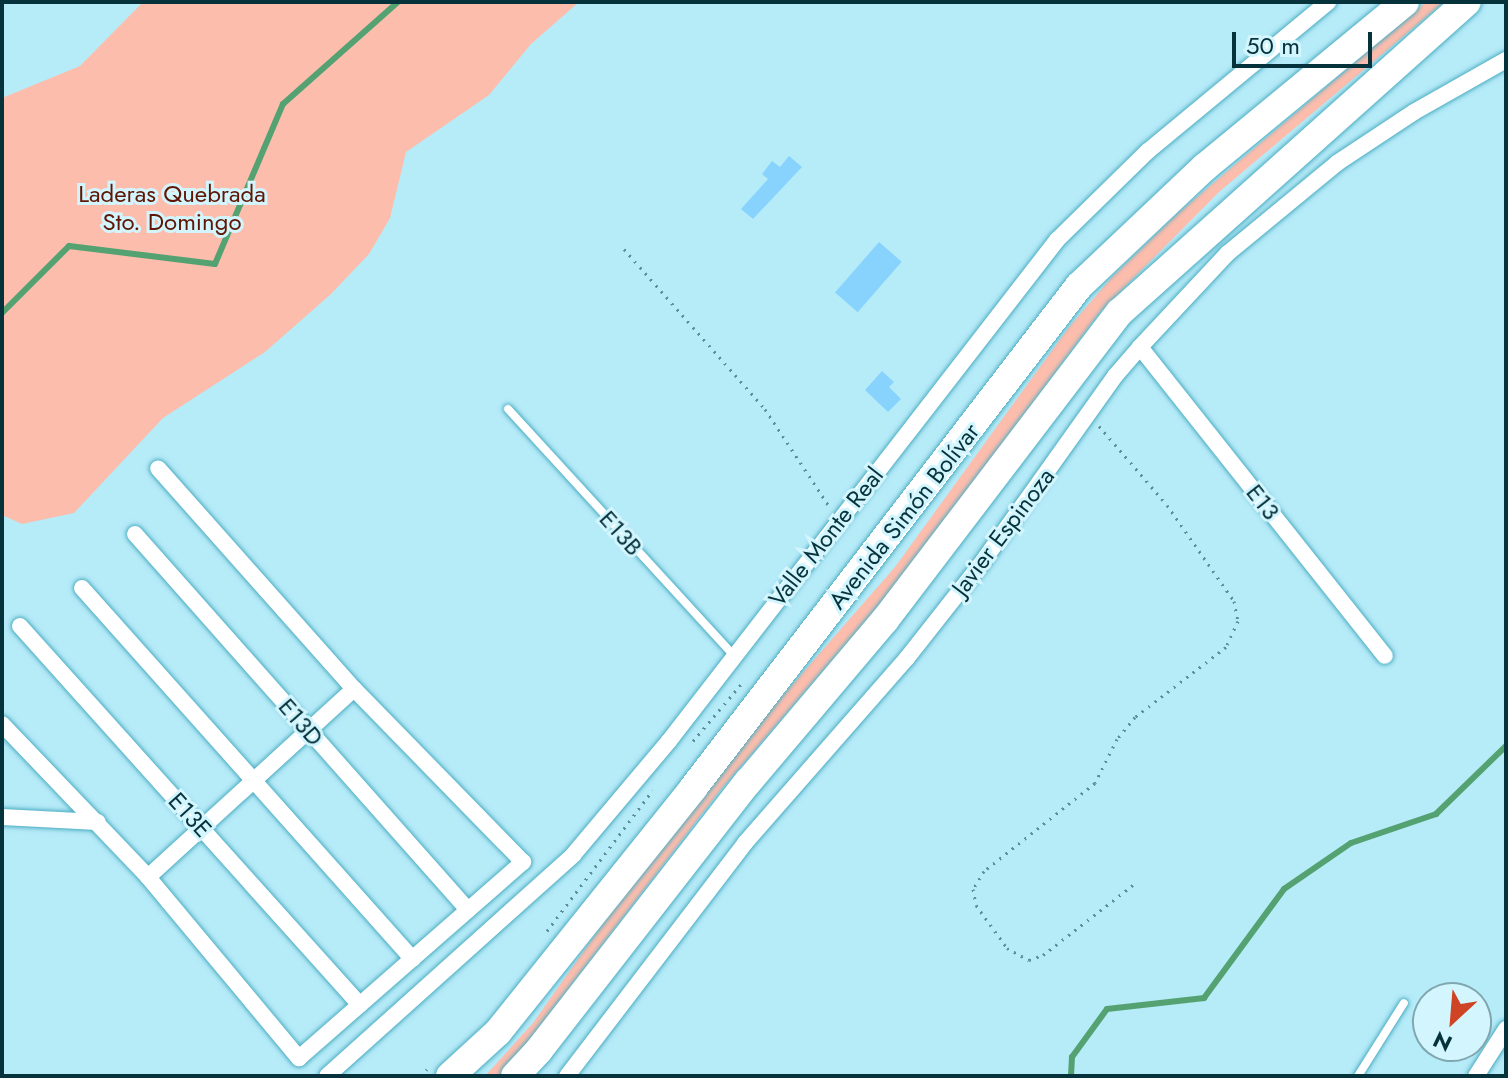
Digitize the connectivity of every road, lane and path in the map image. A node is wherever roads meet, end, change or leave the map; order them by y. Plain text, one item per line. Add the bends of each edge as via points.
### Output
1 (1328, 2) edge
2 (1405, 2) edge
3 (1467, 2) edge
4 (1506, 60) edge
5 (624, 249) dead end
6 (1140, 347) junction
7 (508, 409) dead end
8 (1089, 414) junction
9 (158, 468) dead end
10 (840, 518) junction
11 (135, 534) dead end
12 (82, 588) dead end
13 (20, 626) dead end
14 (734, 656) junction
15 (1385, 656) dead end
16 (354, 689) junction
17 (2, 724) edge
18 (309, 731) junction
19 (254, 781) junction
20 (2, 817) edge
21 (98, 822) junction
22 (201, 828) junction
23 (148, 877) junction
24 (1133, 885) dead end
25 (468, 910) junction
26 (418, 954) junction
27 (397, 971) junction
28 (440, 972) junction
29 (415, 995) junction
30 (1404, 1003) dead end
31 (360, 1005) junction
32 (1506, 1029) edge
33 (327, 1076) edge
34 (450, 1076) edge
35 (515, 1076) edge
36 (567, 1076) edge
37 (1358, 1076) edge
38 (1476, 1076) edge

1 - 10 street, Valle Monte Real via 1148,151 1057,240
2 - 34 highway, Avenida Simón Bolívar via 1205,167 1079,286 694,787 498,1032
3 - 35 highway, Avenida Simón Bolívar via 1120,312 885,620 748,782
4 - 6 street, Javier Espinoza via 1337,163 1228,253
5 - 10 path via 765,409 822,500
6 - 8 street, Javier Espinoza
6 - 15 street, E13
7 - 14 lane, E13B
8 - 24 path via 1167,505 1234,601 1238,621 1226,647 1135,717 1095,783 984,871 973,889 976,905 1007,948 1029,960 1043,955
8 - 36 street, Javier Espinoza via 907,658 745,843
9 - 16 street
10 - 14 street, Valle Monte Real
11 - 18 street, E13D
12 - 19 street
13 - 22 street, E13E
14 - 28 street, Valle Monte Real via 573,855
16 - 18 street
16 - 25 street via 523,862
17 - 21 street
18 - 19 street
18 - 25 street, E13D
19 - 22 street
19 - 26 street
20 - 21 street
21 - 23 street
22 - 23 street
22 - 31 street, E13E
23 - 31 street via 299,1058
25 - 26 street
26 - 27 street
26 - 28 street
27 - 29 street
27 - 31 street
28 - 29 street, Valle Monte Real
29 - 33 street, Valle Monte Real
30 - 37 lane
32 - 38 street

